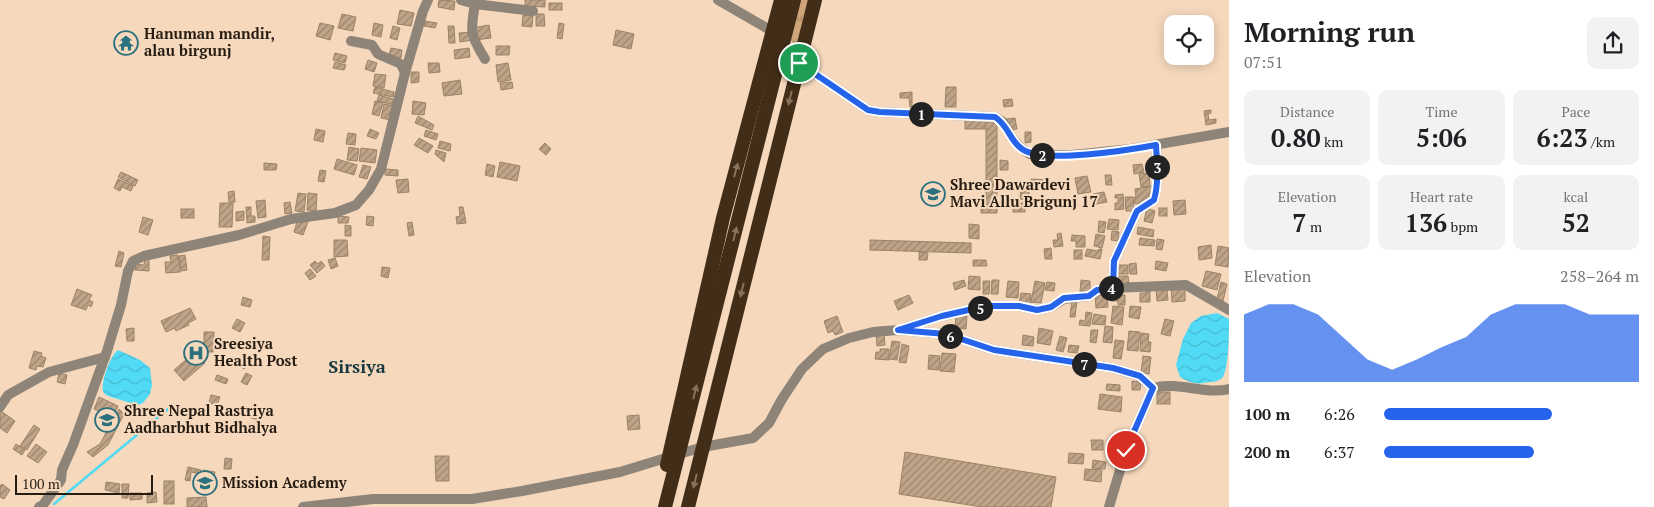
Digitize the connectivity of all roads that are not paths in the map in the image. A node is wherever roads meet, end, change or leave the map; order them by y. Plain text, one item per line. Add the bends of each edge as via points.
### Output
1 (428, 0) edge
2 (461, 0) edge
3 (718, 0) edge
4 (781, 0) edge
5 (794, 0) edge
6 (815, 0) edge
7 (475, 4) junction
8 (533, 11) dead end
9 (773, 33) junction
10 (351, 41) dead end
11 (783, 43) junction
12 (485, 59) dead end
13 (799, 63) junction
14 (405, 73) junction
15 (1229, 132) edge
16 (1156, 145) junction
17 (1113, 288) junction
18 (1229, 310) edge
19 (898, 330) junction
20 (104, 357) junction
21 (1153, 388) junction
22 (1229, 388) edge
23 (0, 407) edge
24 (703, 447) junction
25 (674, 456) junction
26 (39, 507) edge
27 (303, 507) edge
28 (658, 507) edge
29 (665, 507) edge
30 (688, 507) edge
31 (1109, 507) edge

1 - 14 street
2 - 7 street
3 - 9 street
4 - 9 highway
5 - 11 highway
6 - 13 highway
7 - 8 street
7 - 12 street via 474,40
9 - 11 street
25 -> 9 highway via 723,218
10 - 14 street via 372,45 378,54 401,64
11 - 13 street
25 -> 11 highway
13 - 16 street via 868,110 995,117 1030,154 1072,155
13 -> 24 highway
14 - 20 street via 382,169 356,205 335,213 291,219 133,260
15 - 16 street
16 - 17 street via 1157,190 1154,200 1137,211 1114,261
17 - 18 street via 1186,285
17 - 19 street via 1097,290 1089,296 1064,298 1051,307 1037,310 1019,306 986,306
19 - 21 street via 946,334 994,350 1113,368 1140,376
19 - 24 street via 849,338 823,349 802,369 769,423 753,438
20 - 23 street via 49,372 8,395
20 - 26 street via 61,480
21 - 22 street via 1163,385 1206,390
21 - 31 street via 1126,450
24 - 25 street
24 -> 30 highway
25 - 27 street via 620,472 472,499 373,499
25 - 28 highway
25 - 29 highway

